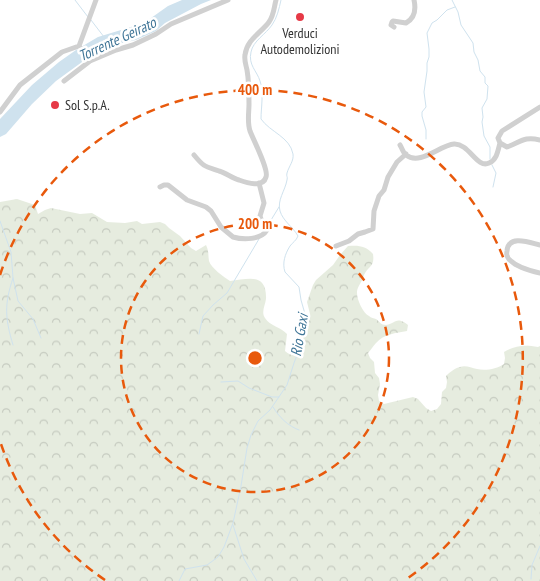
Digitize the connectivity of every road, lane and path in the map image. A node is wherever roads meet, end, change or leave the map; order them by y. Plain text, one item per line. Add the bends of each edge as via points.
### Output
1 (96, 0) edge
2 (228, 0) edge
3 (276, 0) edge
4 (414, 0) edge
5 (216, 2) edge
6 (394, 27) dead end
7 (79, 46) junction
8 (89, 60) junction
9 (64, 81) dead end
10 (540, 107) edge
11 (0, 112) edge
12 (540, 140) edge
13 (500, 143) junction
14 (400, 145) dead end
15 (406, 154) junction
16 (194, 155) dead end
17 (259, 183) junction
18 (160, 187) dead end
19 (540, 245) edge
20 (336, 246) dead end
21 (540, 274) edge

1 - 7 street
2 - 5 street
3 - 17 street via 272,18 247,45 244,57 249,129 267,174
4 - 6 street via 411,20 406,23 393,21 391,25
5 - 8 street via 133,45
7 - 8 street
7 - 11 street via 62,52 20,85
8 - 9 street
10 - 13 street via 502,131 498,138
12 - 13 street via 526,138 507,146
13 - 15 street via 496,157 486,164 455,144 421,157
14 - 15 street
15 - 20 street via 397,162 379,196 373,229
16 - 17 street via 206,167 248,184
17 - 18 street via 264,203 260,216 267,230 263,236 252,238 233,237 206,207 187,200 168,185
19 - 21 street via 519,240 511,243 507,251 513,263

